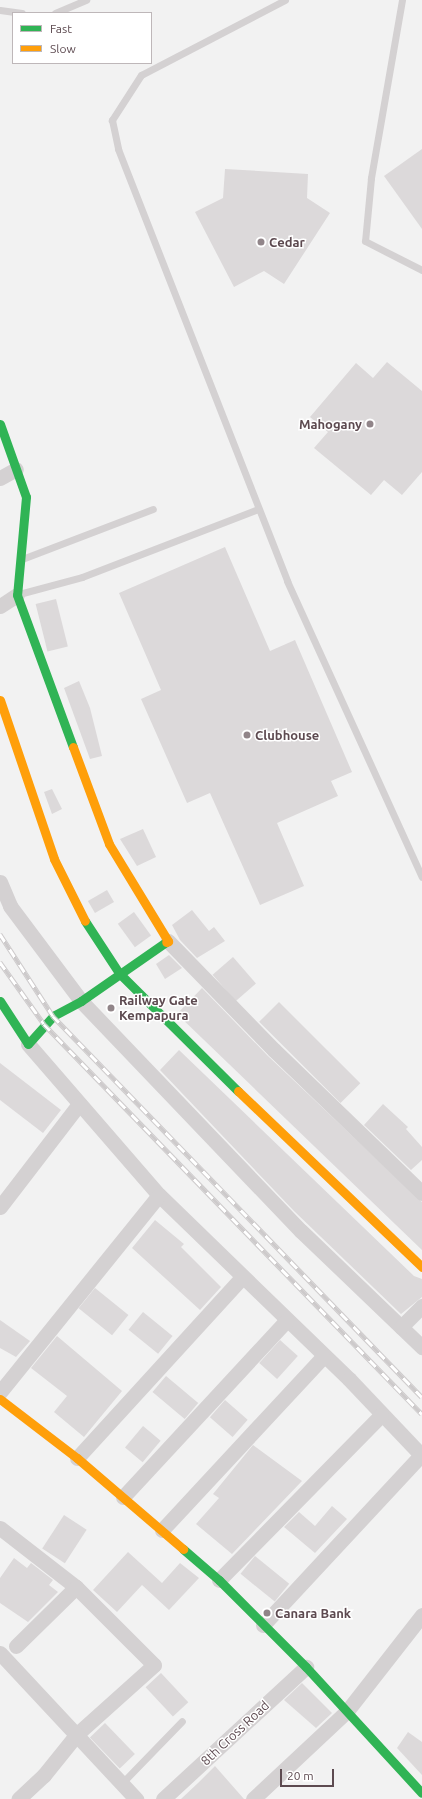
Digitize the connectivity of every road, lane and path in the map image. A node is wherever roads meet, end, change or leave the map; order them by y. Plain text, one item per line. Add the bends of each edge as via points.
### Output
1 (86, 0) edge
2 (285, 0) edge
3 (402, 0) edge
4 (0, 10) edge
5 (15, 12) edge
6 (57, 12) edge
7 (422, 270) edge
8 (0, 424) edge
9 (16, 470) junction
10 (0, 478) edge
11 (153, 509) dead end
12 (258, 509) junction
13 (20, 560) junction
14 (17, 595) junction
15 (0, 606) edge
16 (0, 700) edge
17 (422, 877) edge
18 (0, 882) edge
19 (168, 941) junction
20 (120, 973) junction
21 (0, 1001) edge
22 (81, 1001) junction
23 (28, 1044) junction
24 (79, 1104) junction
25 (422, 1193) edge
26 (159, 1195) junction
27 (0, 1207) edge
28 (422, 1267) edge
29 (242, 1276) junction
30 (422, 1306) edge
31 (286, 1321) junction
32 (401, 1327) junction
33 (422, 1347) edge
34 (323, 1357) junction
35 (0, 1392) edge
36 (0, 1399) edge
37 (382, 1415) junction
38 (422, 1456) edge
39 (77, 1458) junction
40 (123, 1497) junction
41 (0, 1528) edge
42 (162, 1530) junction
43 (219, 1580) junction
44 (76, 1587) junction
45 (422, 1615) edge
46 (263, 1625) junction
47 (16, 1646) dead end
48 (0, 1653) edge
49 (306, 1667) junction
50 (348, 1711) junction
51 (182, 1721) dead end
52 (77, 1734) junction
53 (122, 1783) junction
54 (418, 1792) edge
55 (18, 1799) edge
56 (136, 1799) edge
57 (163, 1799) edge
58 (253, 1799) edge

1 - 6 lane
2 - 12 lane via 141,75 112,120 118,149
3 - 7 lane via 371,178 365,240
4 - 5 lane
8 - 9 street
9 - 10 street
9 - 13 street via 26,497
11 - 13 lane
12 - 14 lane via 82,577
12 - 17 lane via 290,589
13 - 14 street
14 - 15 street
14 - 19 street via 109,844
16 - 20 street via 54,859 83,917
18 - 22 street via 10,906
19 - 20 street
19 - 25 street via 274,1050
20 - 22 street
20 - 28 street via 240,1093
21 - 23 street
22 - 23 street via 53,1016
22 - 32 street via 301,1231
23 - 24 street
24 - 26 street
24 - 27 street
26 - 29 street
26 - 35 street
29 - 31 street
29 - 39 street
30 - 32 street
31 - 34 street
31 - 40 street
32 - 33 street
34 - 37 street via 349,1379
34 - 42 street
36 - 39 street
37 - 38 street
37 - 43 street
38 - 46 street
39 - 40 street
40 - 42 street
41 - 44 street
42 - 43 street
43 - 46 street
44 - 47 street
44 - 52 street via 154,1665
45 - 50 street
46 - 49 street
48 - 52 street
49 - 50 street
49 - 57 street, 8th Cross Road
50 - 54 street
50 - 58 street
51 - 53 lane
52 - 53 street
52 - 55 street via 44,1775
53 - 56 street

